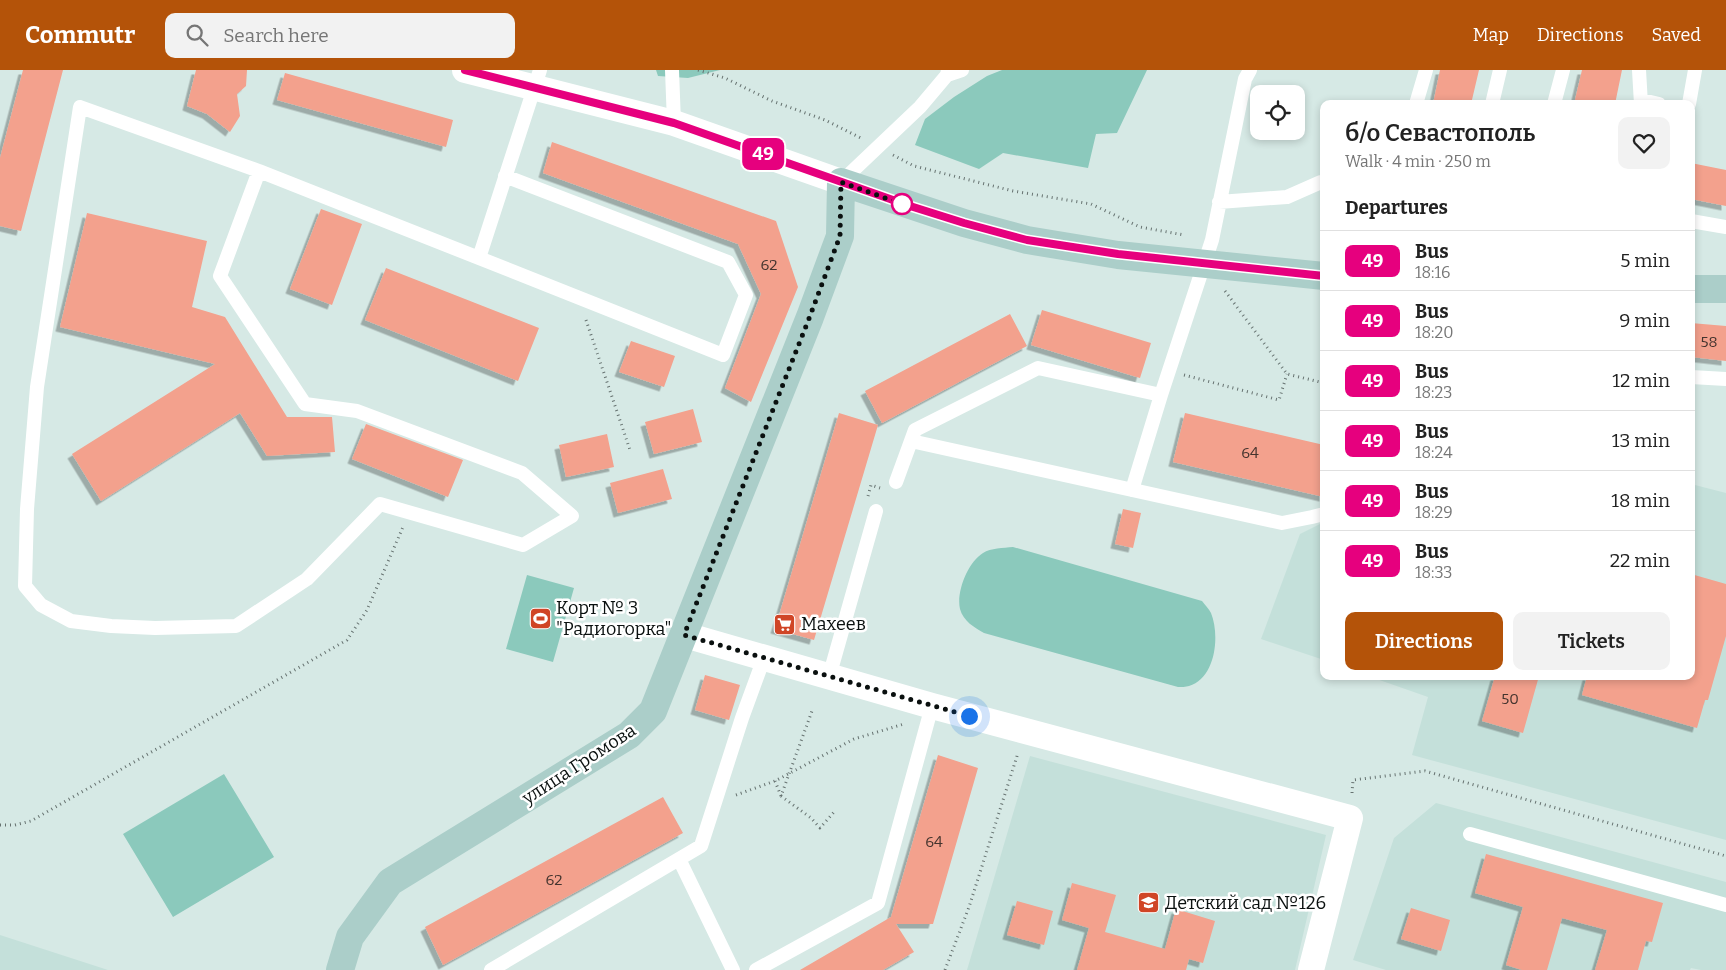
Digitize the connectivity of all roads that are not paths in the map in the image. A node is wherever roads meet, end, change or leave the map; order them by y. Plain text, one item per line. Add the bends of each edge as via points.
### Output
1 (465, 70) edge
2 (672, 70) edge
3 (962, 70) edge
4 (1250, 70) edge
5 (1426, 70) edge
6 (1500, 70) edge
7 (1563, 70) edge
8 (1639, 70) edge
9 (1695, 70) edge
10 (948, 72) edge
11 (538, 79) edge
12 (1417, 100) edge
13 (1493, 100) edge
14 (1555, 100) edge
15 (1641, 100) edge
16 (1690, 100) edge
17 (674, 123) junction
18 (259, 171) junction
19 (505, 176) junction
20 (1320, 180) edge
21 (841, 182) junction
22 (1219, 202) junction
23 (1695, 222) edge
24 (1726, 228) edge
25 (1208, 252) junction
26 (479, 258) junction
27 (1320, 275) edge
28 (1695, 289) edge
29 (1726, 289) edge
30 (1695, 378) edge
31 (1726, 379) edge
32 (1161, 395) junction
33 (911, 441) junction
34 (896, 482) dead end
35 (1132, 490) junction
36 (876, 510) dead end
37 (1320, 515) edge
38 (684, 635) junction
39 (764, 658) junction
40 (829, 677) junction
41 (930, 711) junction
42 (1470, 834) dead end
43 (679, 859) junction
44 (1726, 905) edge
45 (340, 970) edge
46 (491, 970) edge
47 (733, 970) edge
48 (756, 970) edge
49 (1311, 970) edge

1 - 11 street
2 - 17 lane
3 - 10 lane
4 - 22 lane via 1245,79
5 - 12 lane
6 - 13 lane
7 - 14 lane
8 - 15 lane
9 - 16 lane
10 - 21 lane via 920,107
11 - 17 street
11 - 19 lane
17 - 21 street
18 - 18 lane via 80,107 37,388 27,509 25,586 41,605 71,620 155,628 236,626 307,579 380,504 523,545 572,516 522,473 357,411 305,404 220,276
18 - 26 lane
19 - 26 lane
19 - 26 lane via 728,262 746,295 723,355
20 - 22 lane via 1287,197
21 - 25 street via 955,221 1027,240 1118,254
21 - 38 street, улица Громова via 840,236
22 - 25 lane
23 - 24 lane
25 - 27 street
25 - 32 lane
28 - 29 street
30 - 31 lane
32 - 33 lane via 1038,368 915,430
32 - 35 lane
33 - 34 lane
33 - 35 lane
35 - 37 lane via 1282,523
36 - 40 lane
38 - 39 street
38 - 45 street, улица Громова via 653,711 629,736 390,882 350,937
39 - 40 street
39 - 43 lane via 701,846
40 - 41 street
41 - 48 lane via 878,903
41 - 49 street via 1026,730 1350,818
42 - 44 lane
43 - 46 lane
43 - 47 lane

